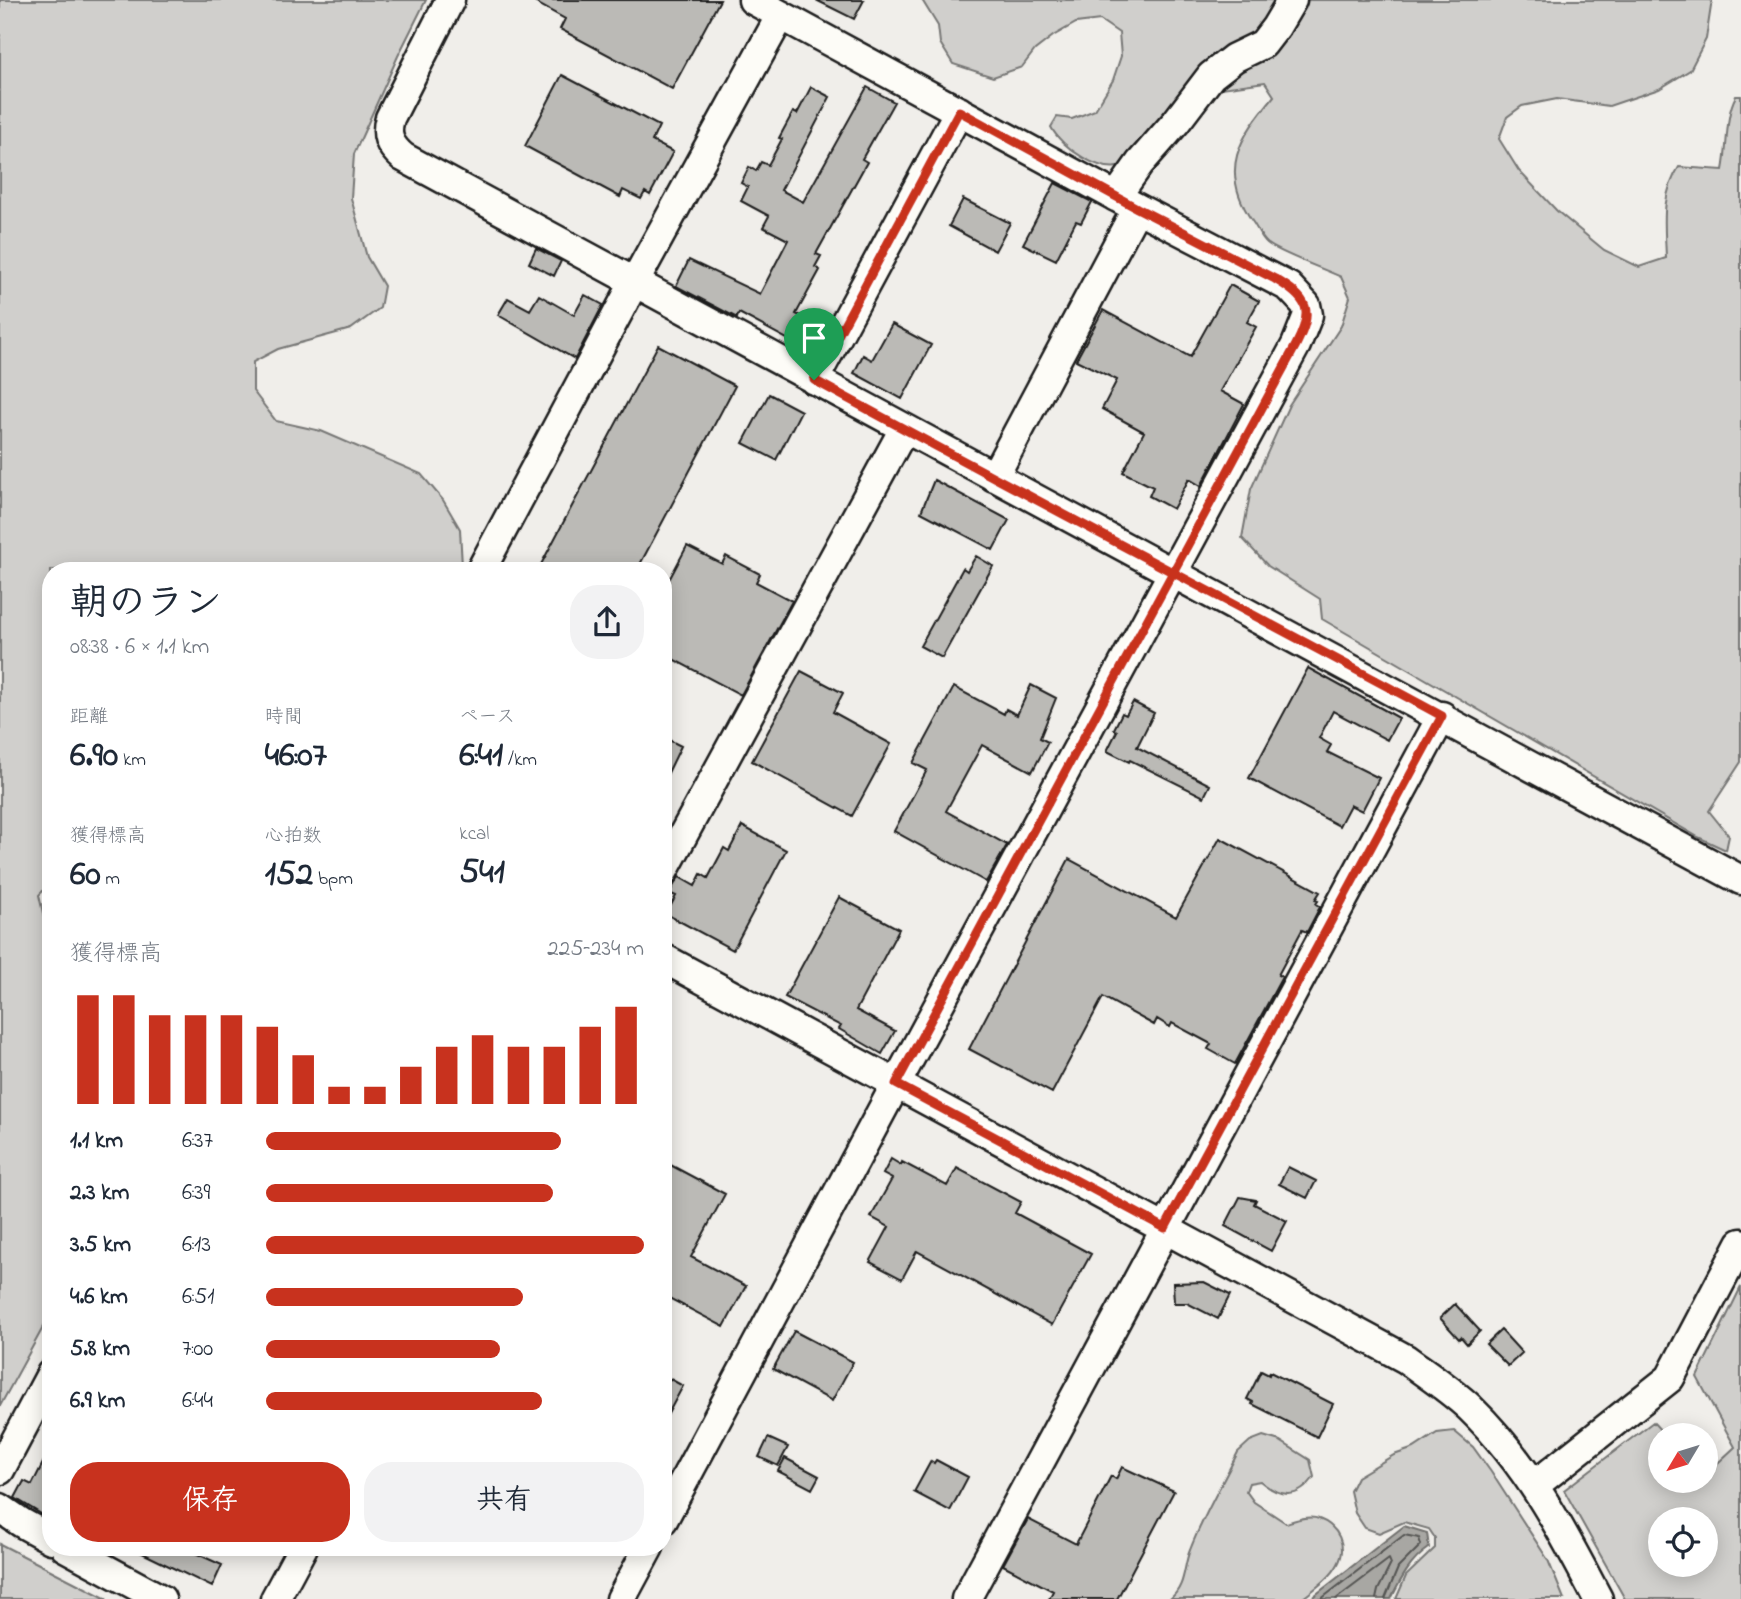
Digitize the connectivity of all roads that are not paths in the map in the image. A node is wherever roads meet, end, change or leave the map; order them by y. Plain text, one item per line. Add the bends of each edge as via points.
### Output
1 (450, 0) edge
2 (753, 0) edge
3 (1292, 0) edge
4 (781, 15) junction
5 (959, 111) junction
6 (1127, 202) junction
7 (634, 283) junction
8 (814, 380) junction
9 (904, 429) junction
10 (994, 477) junction
11 (485, 562) edge
12 (1174, 572) junction
13 (1442, 716) junction
14 (672, 856) edge
15 (1741, 880) edge
16 (672, 963) edge
17 (896, 1084) junction
18 (1165, 1228) junction
19 (1741, 1242) edge
20 (42, 1391) edge
21 (0, 1470) edge
22 (1535, 1485) junction
23 (672, 1503) edge
24 (0, 1508) edge
25 (42, 1534) edge
26 (82, 1556) edge
27 (298, 1556) edge
28 (644, 1556) edge
29 (161, 1599) edge
30 (275, 1599) edge
31 (621, 1599) edge
32 (966, 1599) edge
33 (1598, 1599) edge

1 - 7 street via 390,118 387,138 393,149
2 - 4 street
3 - 6 street via 1263,44 1234,58 1212,76 1140,163
4 - 5 street
4 - 7 street
5 - 6 street
5 - 8 street
6 - 10 street
6 - 12 street via 1289,287 1306,305 1308,315
7 - 8 street
7 - 11 street
8 - 9 street
9 - 10 street
9 - 14 street
10 - 12 street
12 - 13 street
12 - 17 street
13 - 15 street
13 - 18 street
16 - 17 street
17 - 18 street
17 - 23 street
18 - 22 street via 1406,1359 1469,1408
18 - 32 street
19 - 22 street via 1670,1378
20 - 21 street
22 - 33 street
24 - 25 street
26 - 29 street
27 - 30 street
28 - 31 street

